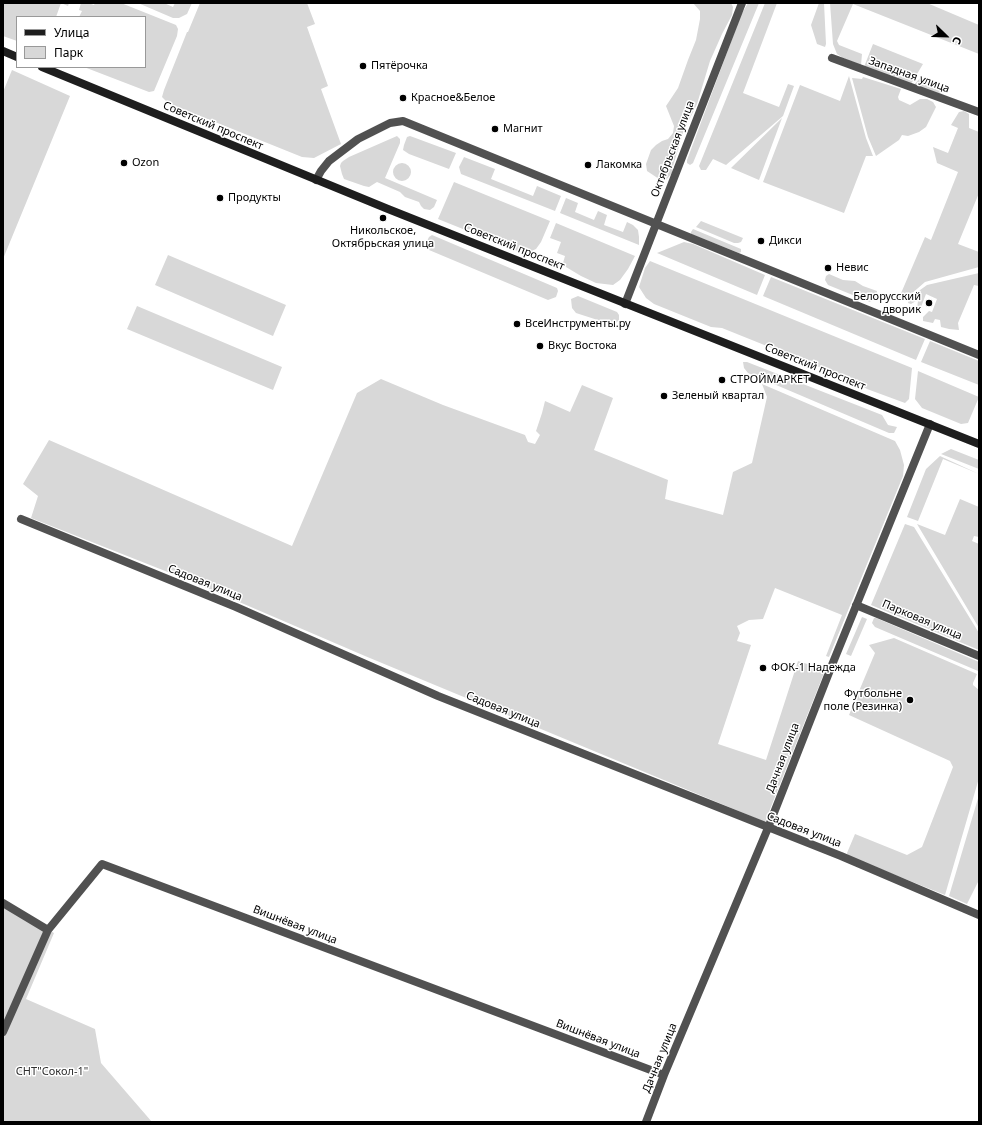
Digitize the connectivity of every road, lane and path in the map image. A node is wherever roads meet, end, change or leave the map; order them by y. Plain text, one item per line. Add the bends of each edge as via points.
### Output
1 (742, 3) edge
2 (3, 51) edge
3 (16, 57) edge
4 (832, 58) dead end
5 (44, 68) edge
6 (979, 112) edge
7 (316, 180) junction
8 (656, 224) junction
9 (625, 304) junction
10 (979, 355) edge
11 (930, 424) junction
12 (979, 444) edge
13 (21, 520) dead end
14 (856, 605) junction
15 (979, 656) edge
16 (768, 828) junction
17 (3, 903) edge
18 (979, 915) edge
19 (48, 930) junction
20 (3, 1032) edge
21 (664, 1075) junction
22 (646, 1122) edge

1 - 8 street, Октябрьская улица
2 - 3 main road
4 - 6 street, Западная улица
5 - 7 main road, Советский проспект
7 - 8 street via 329,160 358,139 390,123 403,121
7 - 9 main road, Советский проспект
8 - 9 street, Октябрьская улица
8 - 10 street
9 - 11 main road, Советский проспект
11 - 12 main road, Советский проспект
11 - 14 street, Дачная улица
13 - 16 street, Садовая улица via 236,607 438,696
14 - 15 street, Парковая улица
14 - 16 street, Дачная улица
16 - 18 street, Садовая улица via 842,856
16 - 21 street, Дачная улица
17 - 19 street
19 - 20 street, Вишнёвая улица
19 - 21 street, Вишнёвая улица via 102,864
21 - 22 street, Дачная улица

